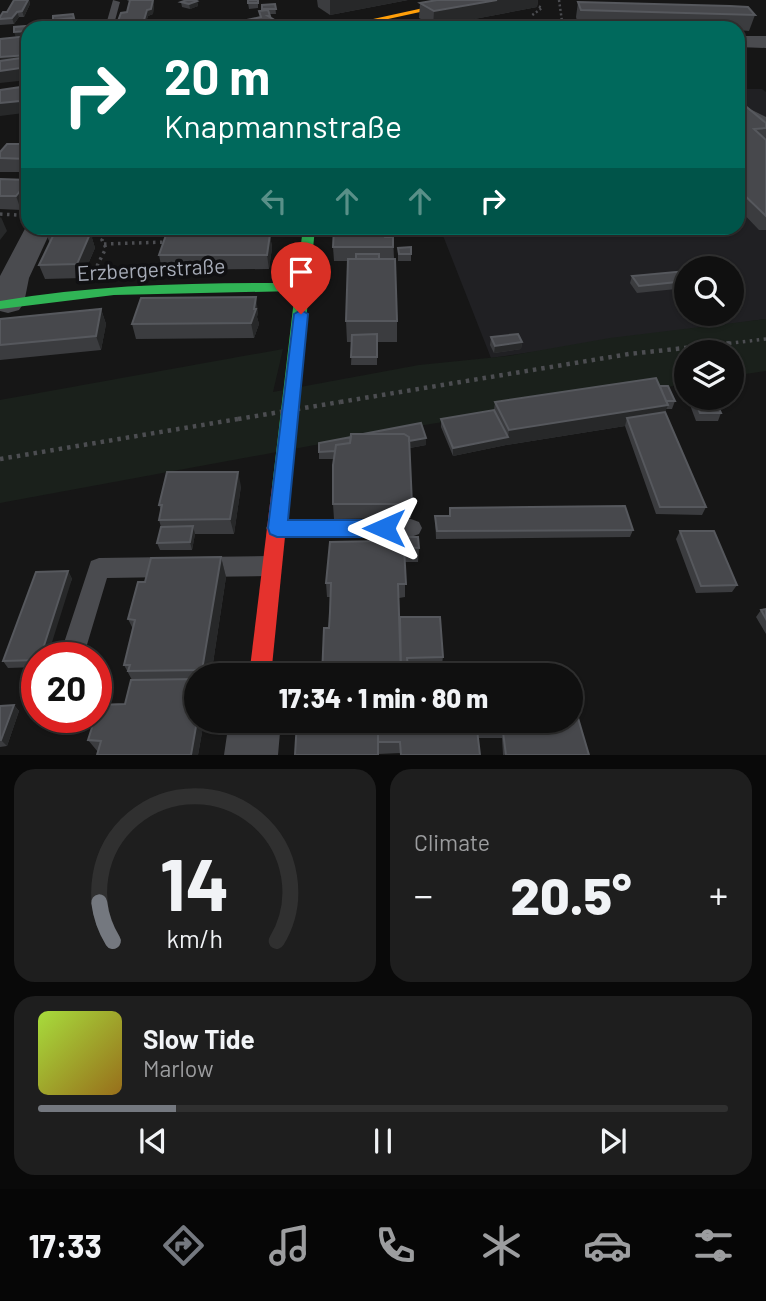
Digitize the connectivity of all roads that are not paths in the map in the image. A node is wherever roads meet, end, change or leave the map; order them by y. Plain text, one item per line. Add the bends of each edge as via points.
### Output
1 (471, 0) edge
2 (116, 2) dead end
3 (111, 21) edge
4 (370, 21) edge
5 (745, 41) edge
6 (766, 41) edge
7 (745, 110) edge
8 (766, 121) edge
9 (35, 235) edge
10 (308, 235) edge
11 (304, 287) junction
12 (4, 304) edge
13 (277, 528) junction
14 (411, 528) dead end
15 (273, 566) junction
16 (76, 642) edge
17 (262, 663) edge
18 (254, 733) edge
19 (251, 755) edge

1 - 4 street
2 - 3 lane
5 - 6 street
7 - 8 lane
9 - 12 street
10 - 11 street
11 - 12 street, Erzbergerstraße via 85,292
11 - 13 street
13 - 14 lane
13 - 15 street
15 - 16 lane via 99,568
15 - 17 street
18 - 19 street

